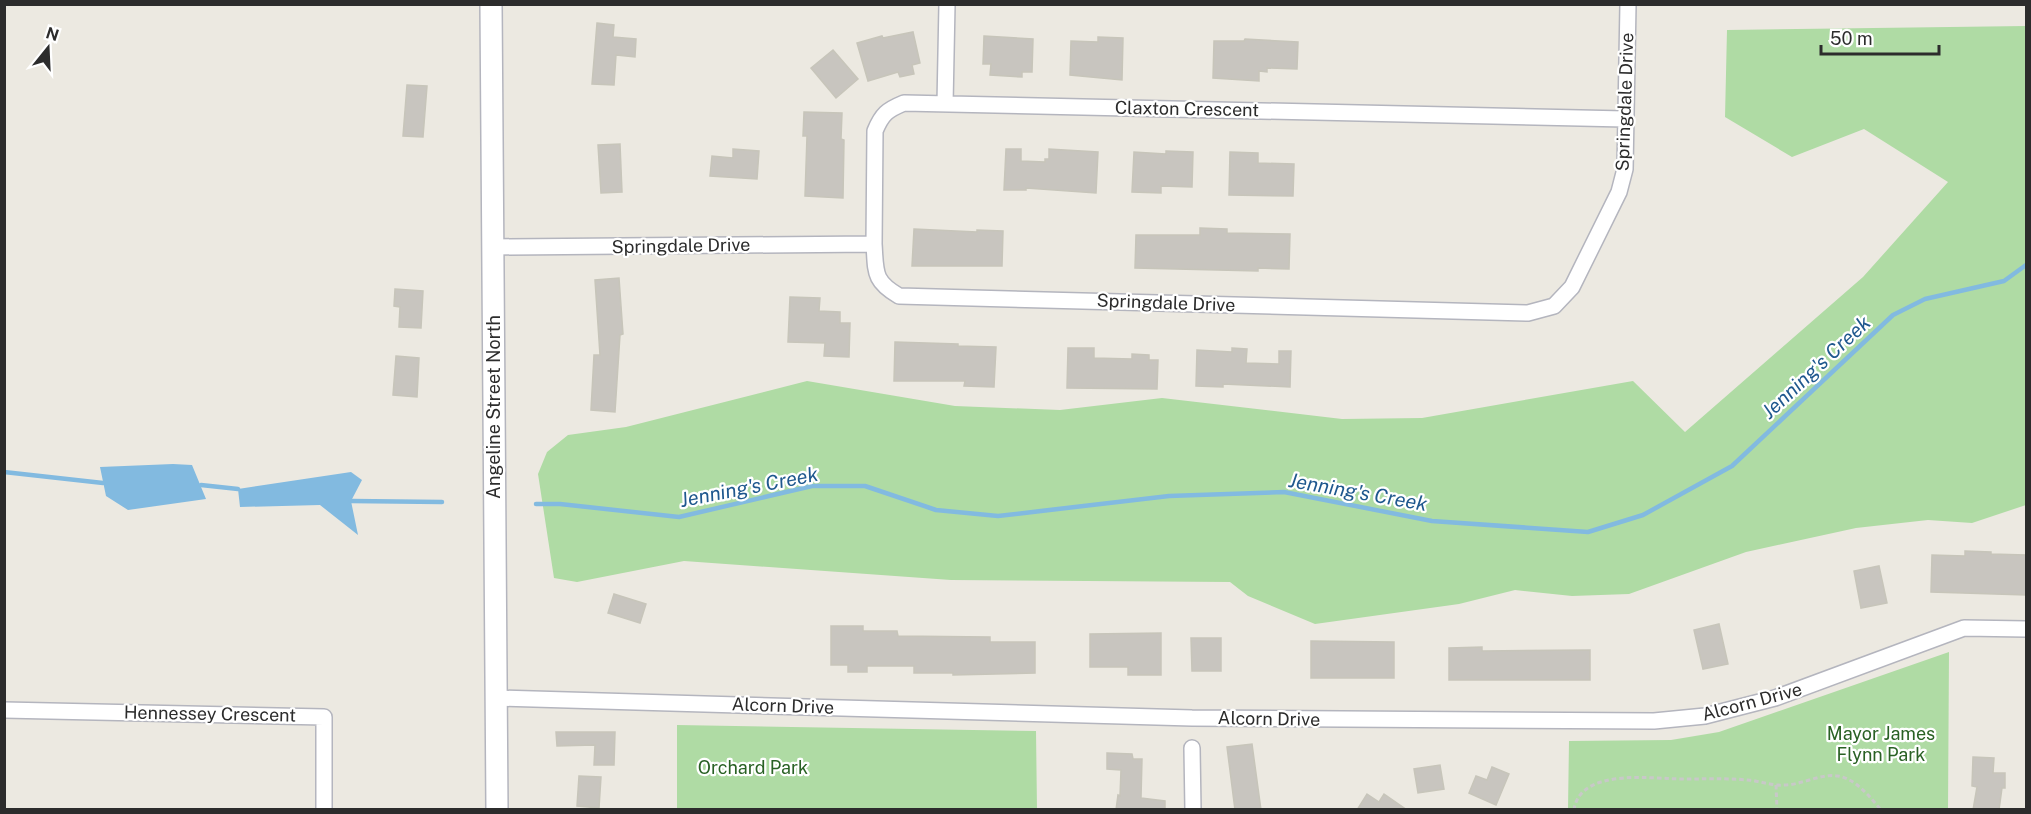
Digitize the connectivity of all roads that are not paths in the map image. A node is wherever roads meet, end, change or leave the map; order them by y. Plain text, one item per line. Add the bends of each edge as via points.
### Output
1 (491, 4) edge
2 (947, 4) edge
3 (1628, 4) edge
4 (945, 104) junction
5 (1625, 119) junction
6 (874, 244) junction
7 (493, 248) junction
8 (2026, 629) edge
9 (496, 698) junction
10 (4, 710) edge
11 (1192, 748) dead end
12 (324, 810) edge
13 (497, 810) edge
14 (1192, 810) edge

1 - 7 main road, Angeline Street North
2 - 4 street
3 - 5 street, Springdale Drive
4 - 5 street, Claxton Crescent
4 - 6 street, Claxton Crescent via 904,103 889,109 880,119 875,131
5 - 6 street, Springdale Drive via 1625,169 1619,192 1572,287 1554,306 1528,313 899,296 884,287 876,272
6 - 7 street, Springdale Drive
7 - 9 main road, Angeline Street North
8 - 9 street, Alcorn Drive via 1964,628 1775,698 1705,716 1654,722 1192,718
9 - 13 main road, Angeline Street North
10 - 12 street, Hennessey Crescent via 324,717
11 - 14 street

